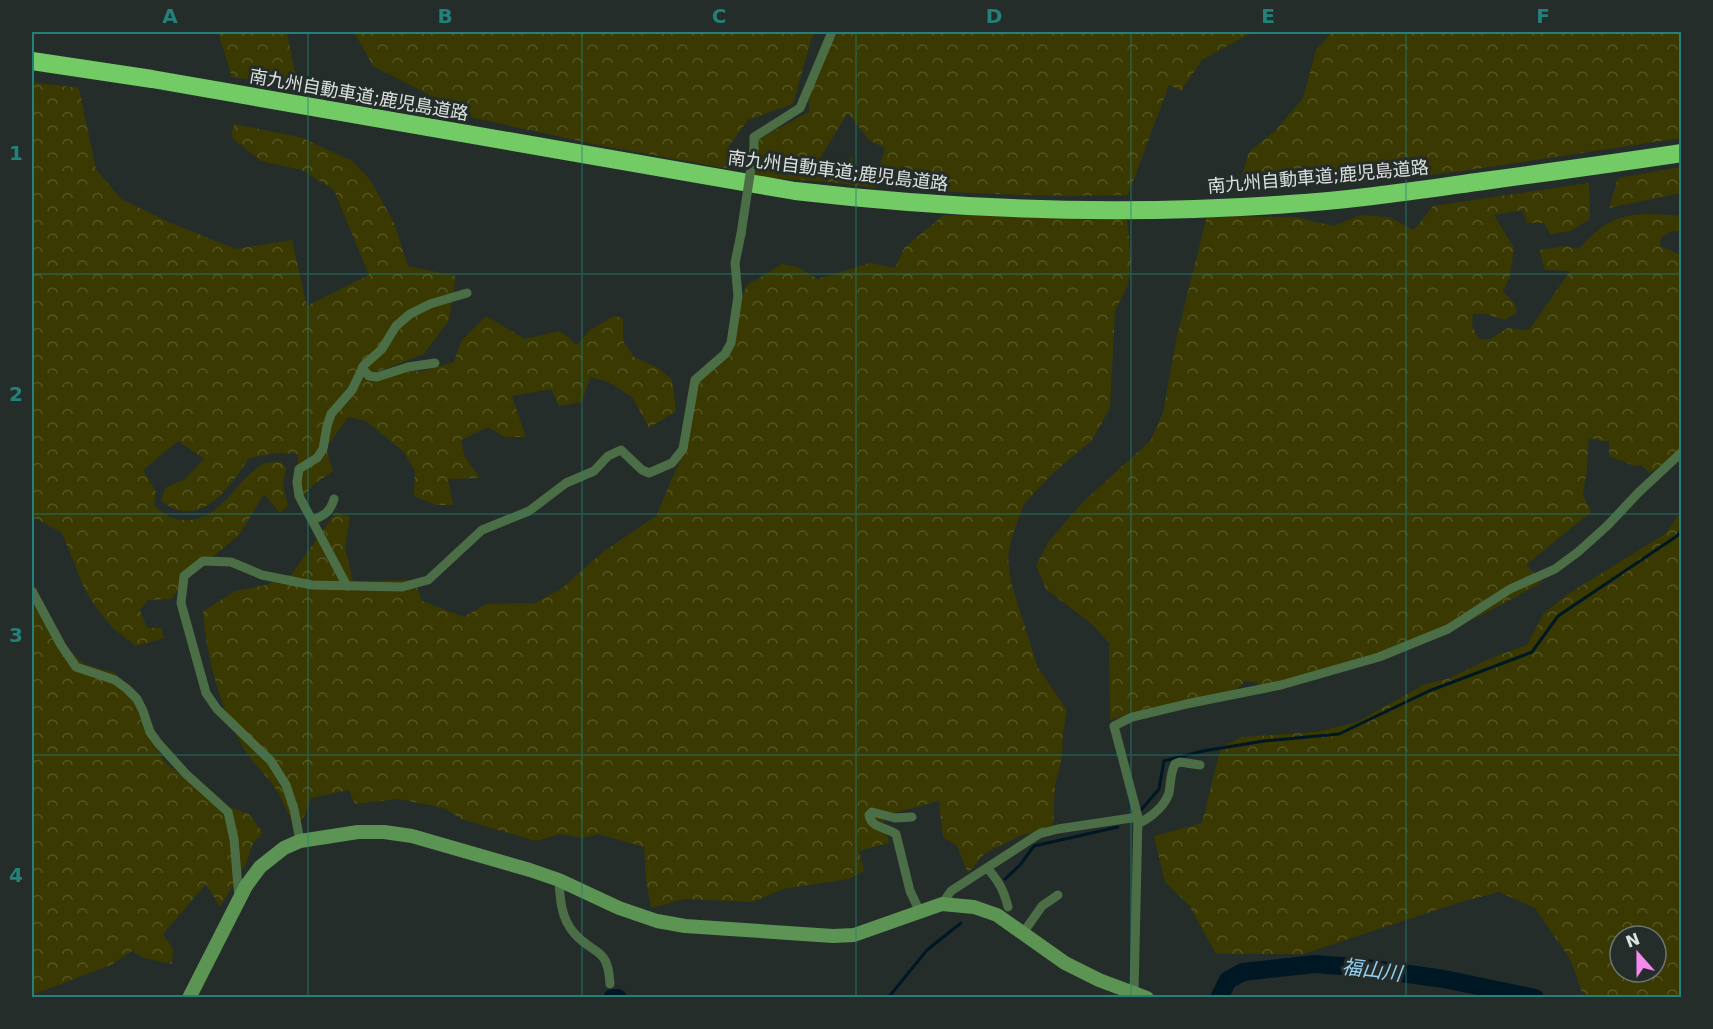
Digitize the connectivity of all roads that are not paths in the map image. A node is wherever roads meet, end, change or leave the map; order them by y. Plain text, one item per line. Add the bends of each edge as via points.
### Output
1 (832, 32) edge
2 (32, 61) edge
3 (1682, 153) edge
4 (467, 293) dead end
5 (435, 363) dead end
6 (362, 368) junction
7 (1682, 452) edge
8 (334, 499) dead end
9 (313, 520) junction
10 (347, 586) junction
11 (32, 591) edge
12 (1200, 765) dead end
13 (912, 817) dead end
14 (1138, 821) junction
15 (300, 841) junction
16 (987, 868) junction
17 (559, 880) junction
18 (1058, 895) dead end
19 (239, 899) junction
20 (942, 904) junction
21 (1008, 907) dead end
22 (920, 912) junction
23 (1023, 933) junction
24 (610, 984) dead end
25 (1140, 995) edge
26 (189, 998) edge

1 - 10 street, bridge via 800,108 754,136 735,263 738,296 731,343 725,354 695,380 682,449 672,463 649,473 621,450 529,511 482,530 428,580 402,587
2 - 3 highway, 南九州自動車道;鹿児島道路 via 795,190 946,206 1105,210 1293,204
4 - 6 street via 410,314
5 - 6 street via 377,377 369,376
6 - 9 street via 352,390 331,414 323,449 317,458 299,469 299,496
7 - 14 street via 1578,552 1448,629 1379,657 1281,685 1132,717 1114,726
8 - 9 street via 331,510
9 - 10 street
10 - 15 street via 312,585 262,575 231,562 203,561 184,576 181,603 206,693 217,709 271,761 286,785
11 - 19 street via 76,667 115,680 127,689 137,699 158,742 228,812
12 - 14 street via 1175,764 1168,795 1152,817
13 - 22 street via 895,818 872,812 869,820 896,834 910,891
14 - 16 street via 1039,834
14 - 25 street
15 - 17 street via 358,832 412,836
15 - 19 street via 260,867
16 - 20 street via 951,891
16 - 21 street via 1003,889
17 - 22 street via 638,915 685,926 854,935
17 - 24 street via 564,916 573,933 603,955
18 - 23 street via 1042,906
19 - 26 street
20 - 22 street
20 - 23 street via 974,907 997,915
23 - 25 street via 1065,963

